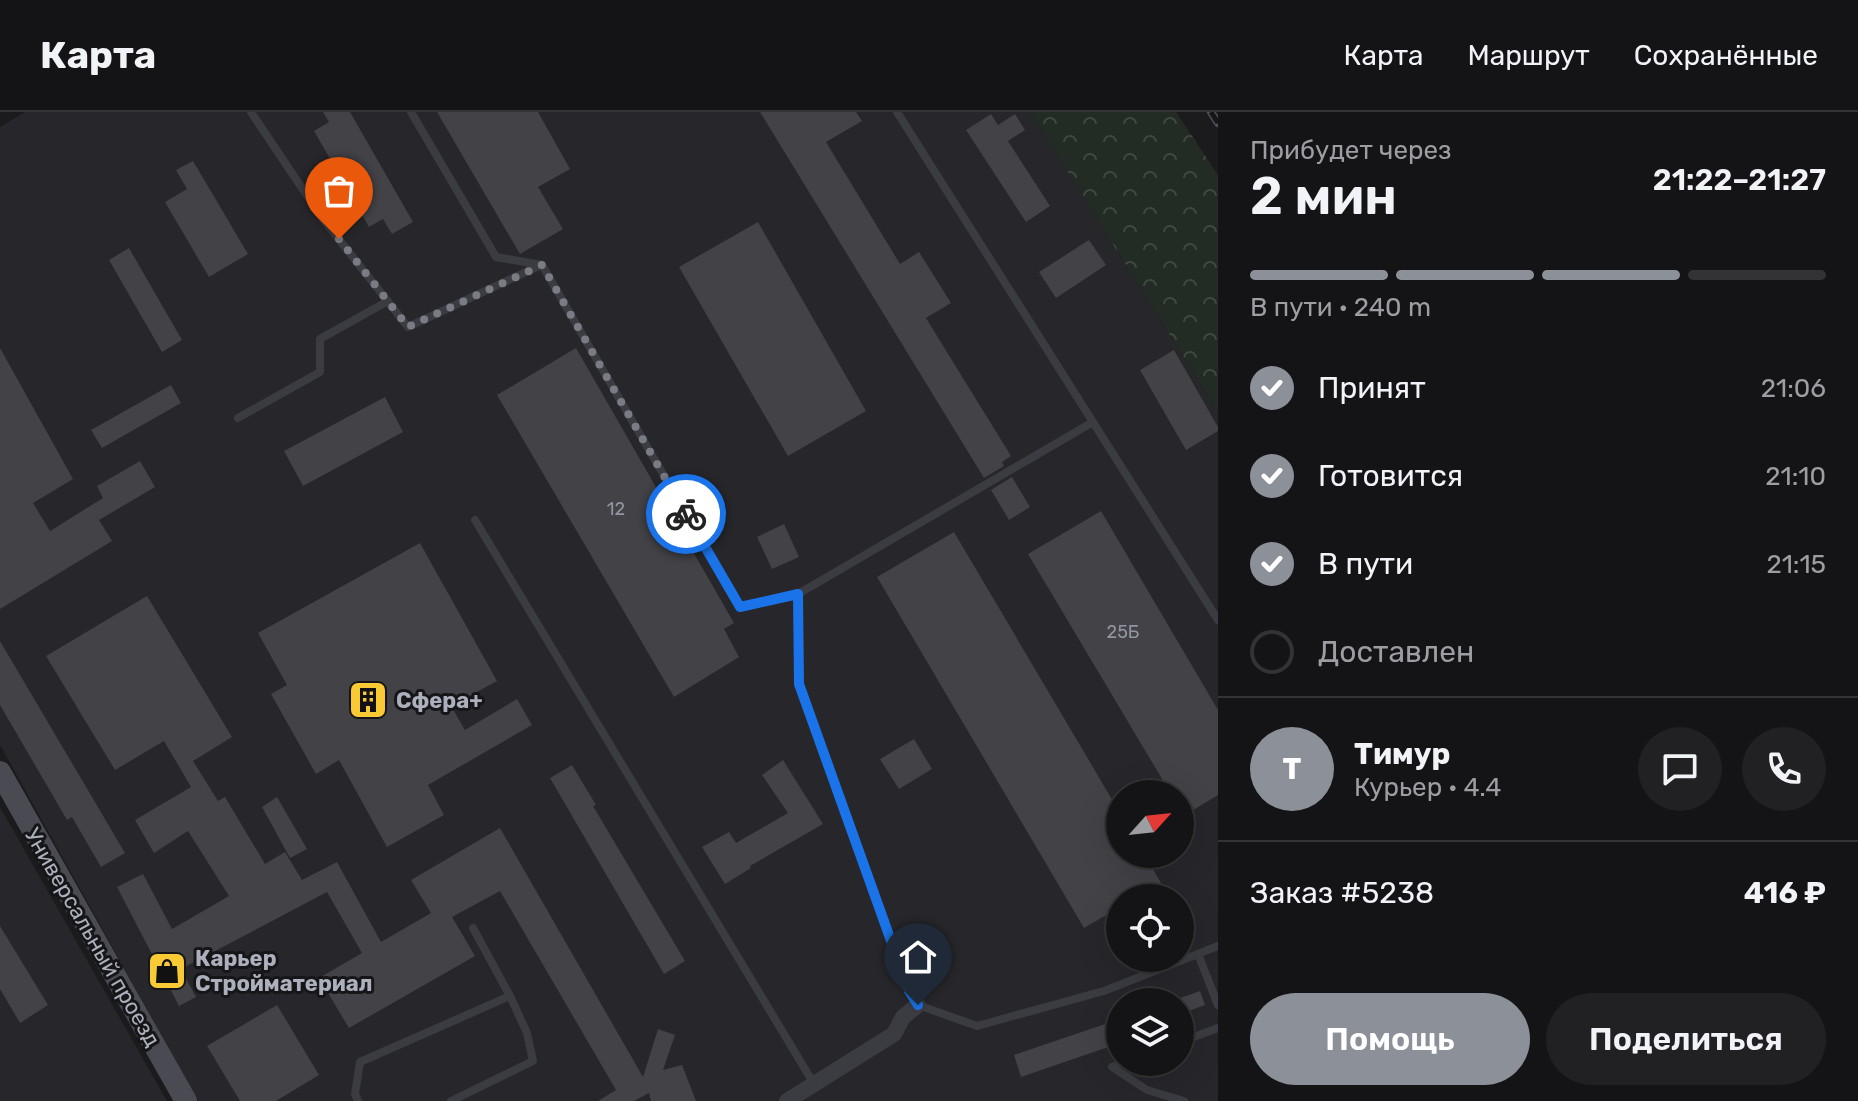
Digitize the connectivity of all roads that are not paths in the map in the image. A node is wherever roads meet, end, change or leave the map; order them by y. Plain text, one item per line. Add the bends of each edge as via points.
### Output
1 (251, 112) edge
2 (411, 112) edge
3 (897, 112) edge
4 (542, 265) junction
5 (388, 301) junction
6 (238, 418) dead end
7 (1093, 422) junction
8 (475, 520) dead end
9 (798, 594) junction
10 (1218, 620) edge
11 (0, 772) edge
12 (473, 928) dead end
13 (1218, 946) edge
14 (1198, 954) junction
15 (510, 996) junction
16 (918, 1005) junction
17 (1218, 1005) edge
18 (1218, 1028) edge
19 (1194, 1037) edge
20 (1126, 1076) edge
21 (815, 1085) junction
22 (186, 1101) edge
23 (358, 1101) edge
24 (451, 1101) edge
25 (787, 1101) edge
26 (1184, 1101) edge

1 - 5 lane via 322,218
2 - 4 lane via 496,257
3 - 7 lane
4 - 5 lane via 408,327
4 - 9 lane via 740,607
5 - 6 lane via 320,339 320,372
7 - 9 lane
7 - 10 lane
8 - 21 lane
9 - 16 lane via 799,684
11 - 22 street, Универсальный проезд
12 - 15 lane
13 - 14 lane
14 - 16 lane via 1104,991 977,1026
14 - 17 lane
15 - 23 lane via 360,1062
15 - 24 lane via 533,1061
16 - 21 street via 894,1034
18 - 19 lane
20 - 26 lane via 1147,1090
21 - 25 street

